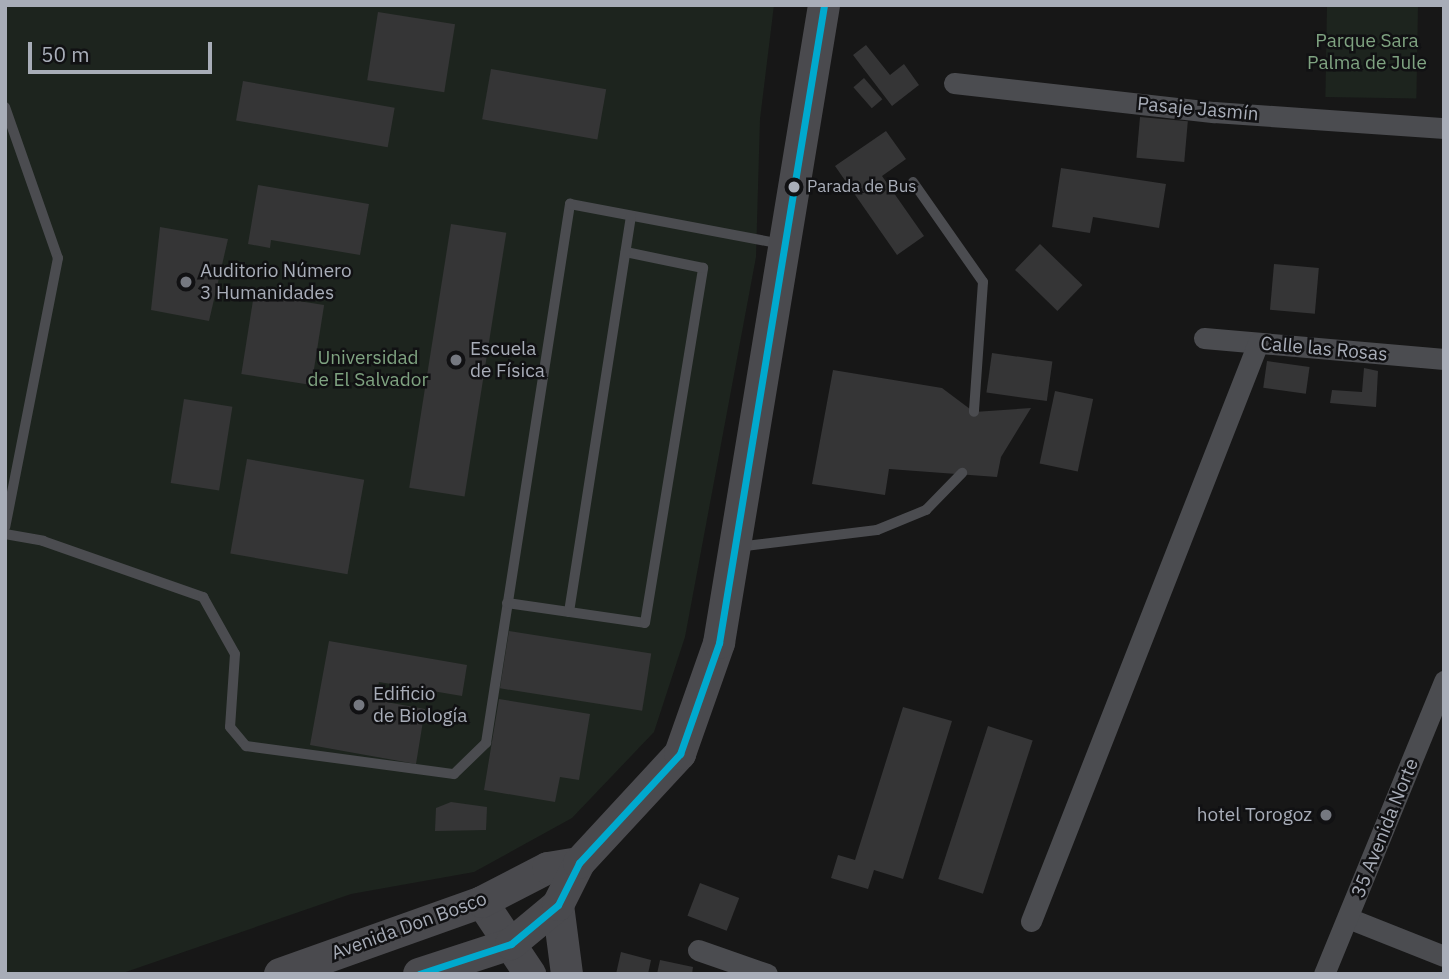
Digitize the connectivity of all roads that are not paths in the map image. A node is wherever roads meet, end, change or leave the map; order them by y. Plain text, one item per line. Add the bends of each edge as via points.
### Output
1 (824, 5) edge
2 (954, 83) dead end
3 (5, 107) edge
4 (1444, 128) edge
5 (913, 182) dead end
6 (631, 216) junction
7 (782, 244) junction
8 (626, 252) junction
9 (1204, 338) dead end
10 (1258, 343) junction
11 (1444, 359) edge
12 (974, 412) dead end
13 (962, 473) dead end
14 (5, 527) edge
15 (5, 534) edge
16 (734, 547) junction
17 (507, 603) junction
18 (569, 611) junction
19 (1444, 681) edge
20 (579, 863) junction
21 (482, 902) junction
22 (558, 905) junction
23 (1349, 918) junction
24 (1031, 920) dead end
25 (511, 944) junction
26 (698, 950) dead end
27 (1444, 956) edge
28 (280, 974) edge
29 (419, 974) edge
30 (530, 974) edge
31 (566, 974) edge
32 (767, 974) edge
33 (1324, 974) edge

1 - 7 main road
2 - 4 street, Pasaje Jasmín via 1214,112
3 - 14 lane via 58,258
5 - 12 lane via 983,282
6 - 7 lane
6 - 8 lane
6 - 17 lane via 570,204
7 - 16 main road
8 - 18 lane
8 - 18 lane via 703,268 645,622
9 - 10 street, Calle las Rosas
10 - 11 street, Calle las Rosas
10 - 24 street
13 - 16 lane via 926,510 877,530
15 - 17 lane via 43,541 203,597 235,654 230,727 246,746 435,775 466,768 486,743
16 - 20 main road via 719,642 680,754
17 - 18 lane
19 - 23 street, 35 Avenida Norte
20 - 21 main road, Avenida Don Bosco via 548,868
20 - 22 main road
21 - 25 main road
21 - 28 main road, Avenida Don Bosco
22 - 25 main road
22 - 31 main road
23 - 27 street
23 - 33 street, 35 Avenida Norte
25 - 29 main road
25 - 30 main road
26 - 32 street

